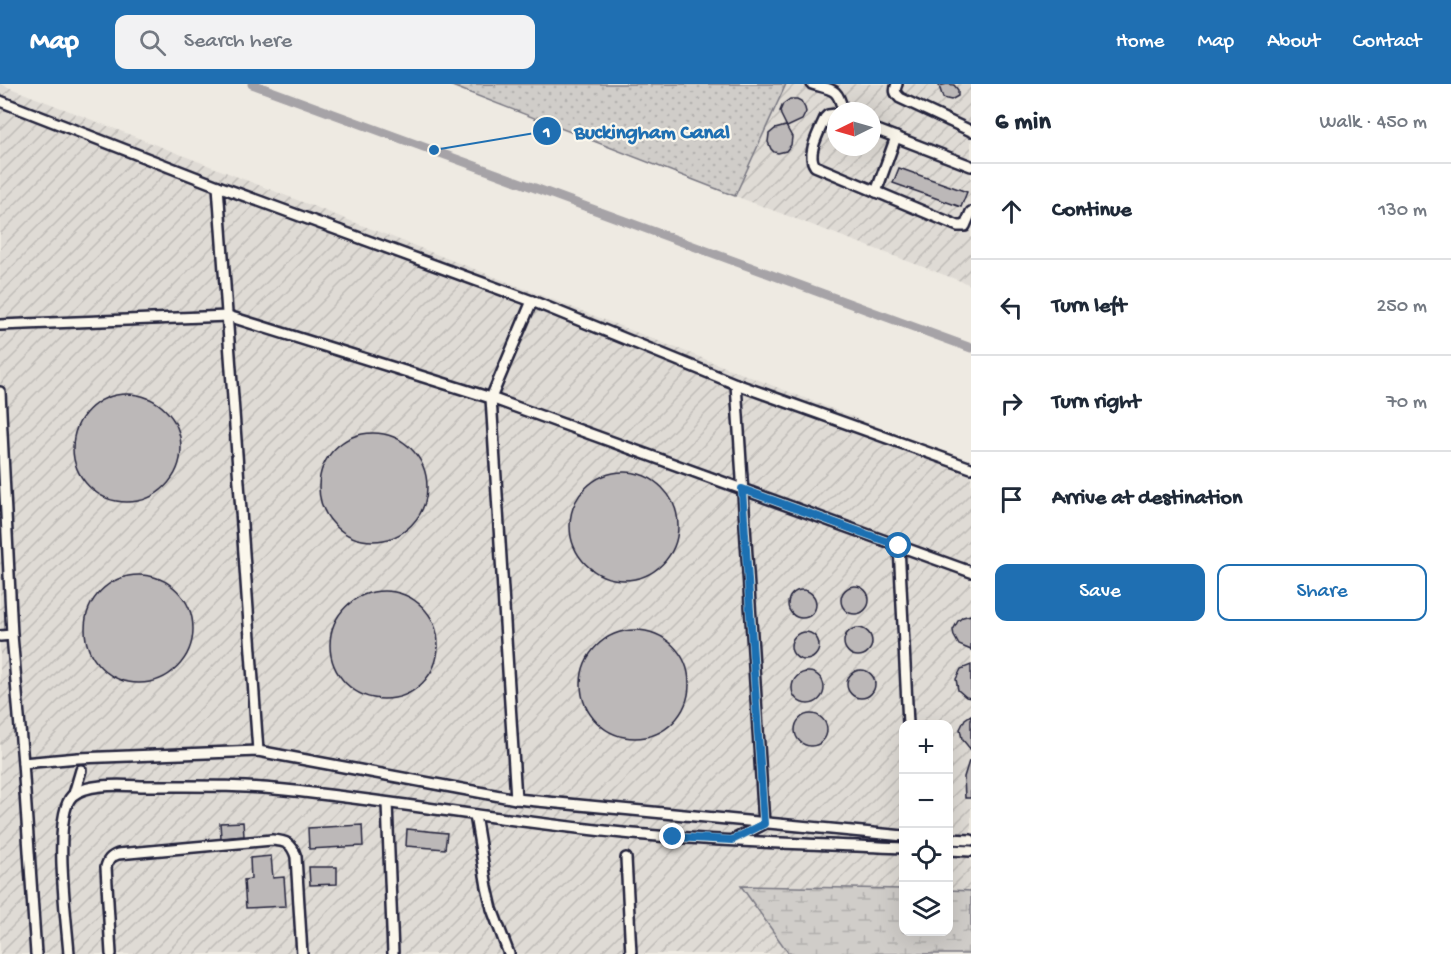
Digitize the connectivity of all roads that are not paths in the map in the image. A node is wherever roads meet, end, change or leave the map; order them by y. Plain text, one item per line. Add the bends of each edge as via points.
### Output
1 (812, 84) edge
2 (897, 84) edge
3 (0, 101) edge
4 (841, 102) edge
5 (827, 116) edge
6 (881, 131) edge
7 (971, 131) edge
8 (896, 137) junction
9 (971, 166) edge
10 (218, 186) junction
11 (876, 192) junction
12 (971, 212) edge
13 (532, 301) junction
14 (228, 316) junction
15 (0, 325) edge
16 (736, 384) junction
17 (0, 392) edge
18 (491, 398) junction
19 (0, 400) edge
20 (971, 468) edge
21 (742, 489) junction
22 (899, 546) junction
23 (971, 572) edge
24 (12, 635) junction
25 (0, 636) edge
26 (908, 720) edge
27 (258, 751) junction
28 (23, 762) junction
29 (81, 770) dead end
30 (74, 794) junction
31 (516, 799) junction
32 (387, 803) junction
33 (475, 815) junction
34 (764, 824) junction
35 (899, 836) edge
36 (953, 839) edge
37 (732, 840) junction
38 (971, 840) edge
39 (899, 848) edge
40 (953, 850) edge
41 (971, 851) edge
42 (626, 858) dead end
43 (36, 954) edge
44 (69, 954) edge
45 (111, 954) edge
46 (302, 954) edge
47 (393, 954) edge
48 (509, 954) edge
49 (631, 954) edge

1 - 4 street via 837,93
2 - 7 street via 895,94 900,98
3 - 10 street
5 - 11 street via 812,152 812,162
6 - 8 street
8 - 9 street
8 - 11 street
10 - 13 street
10 - 14 street
11 - 12 street via 961,227
13 - 16 street
13 - 18 street
14 - 15 street
14 - 18 street
14 - 27 street
16 - 20 street
16 - 21 street
17 - 19 street
18 - 21 street
18 - 31 street
19 - 24 street
21 - 22 street
21 - 34 street
22 - 23 street
22 - 26 street
24 - 25 street
24 - 28 street
27 - 28 street
27 - 31 street
28 - 43 street
29 - 30 street
30 - 32 street via 109,786 244,787
30 - 44 street via 64,814 61,853
31 - 34 street
32 - 33 street
32 - 47 street
33 - 37 street via 632,834
33 - 48 street via 492,909
34 - 35 street
34 - 37 street
36 - 38 street
37 - 39 street
40 - 41 street
42 - 49 street
45 - 46 street via 106,867 111,857 272,840 287,843 296,857

